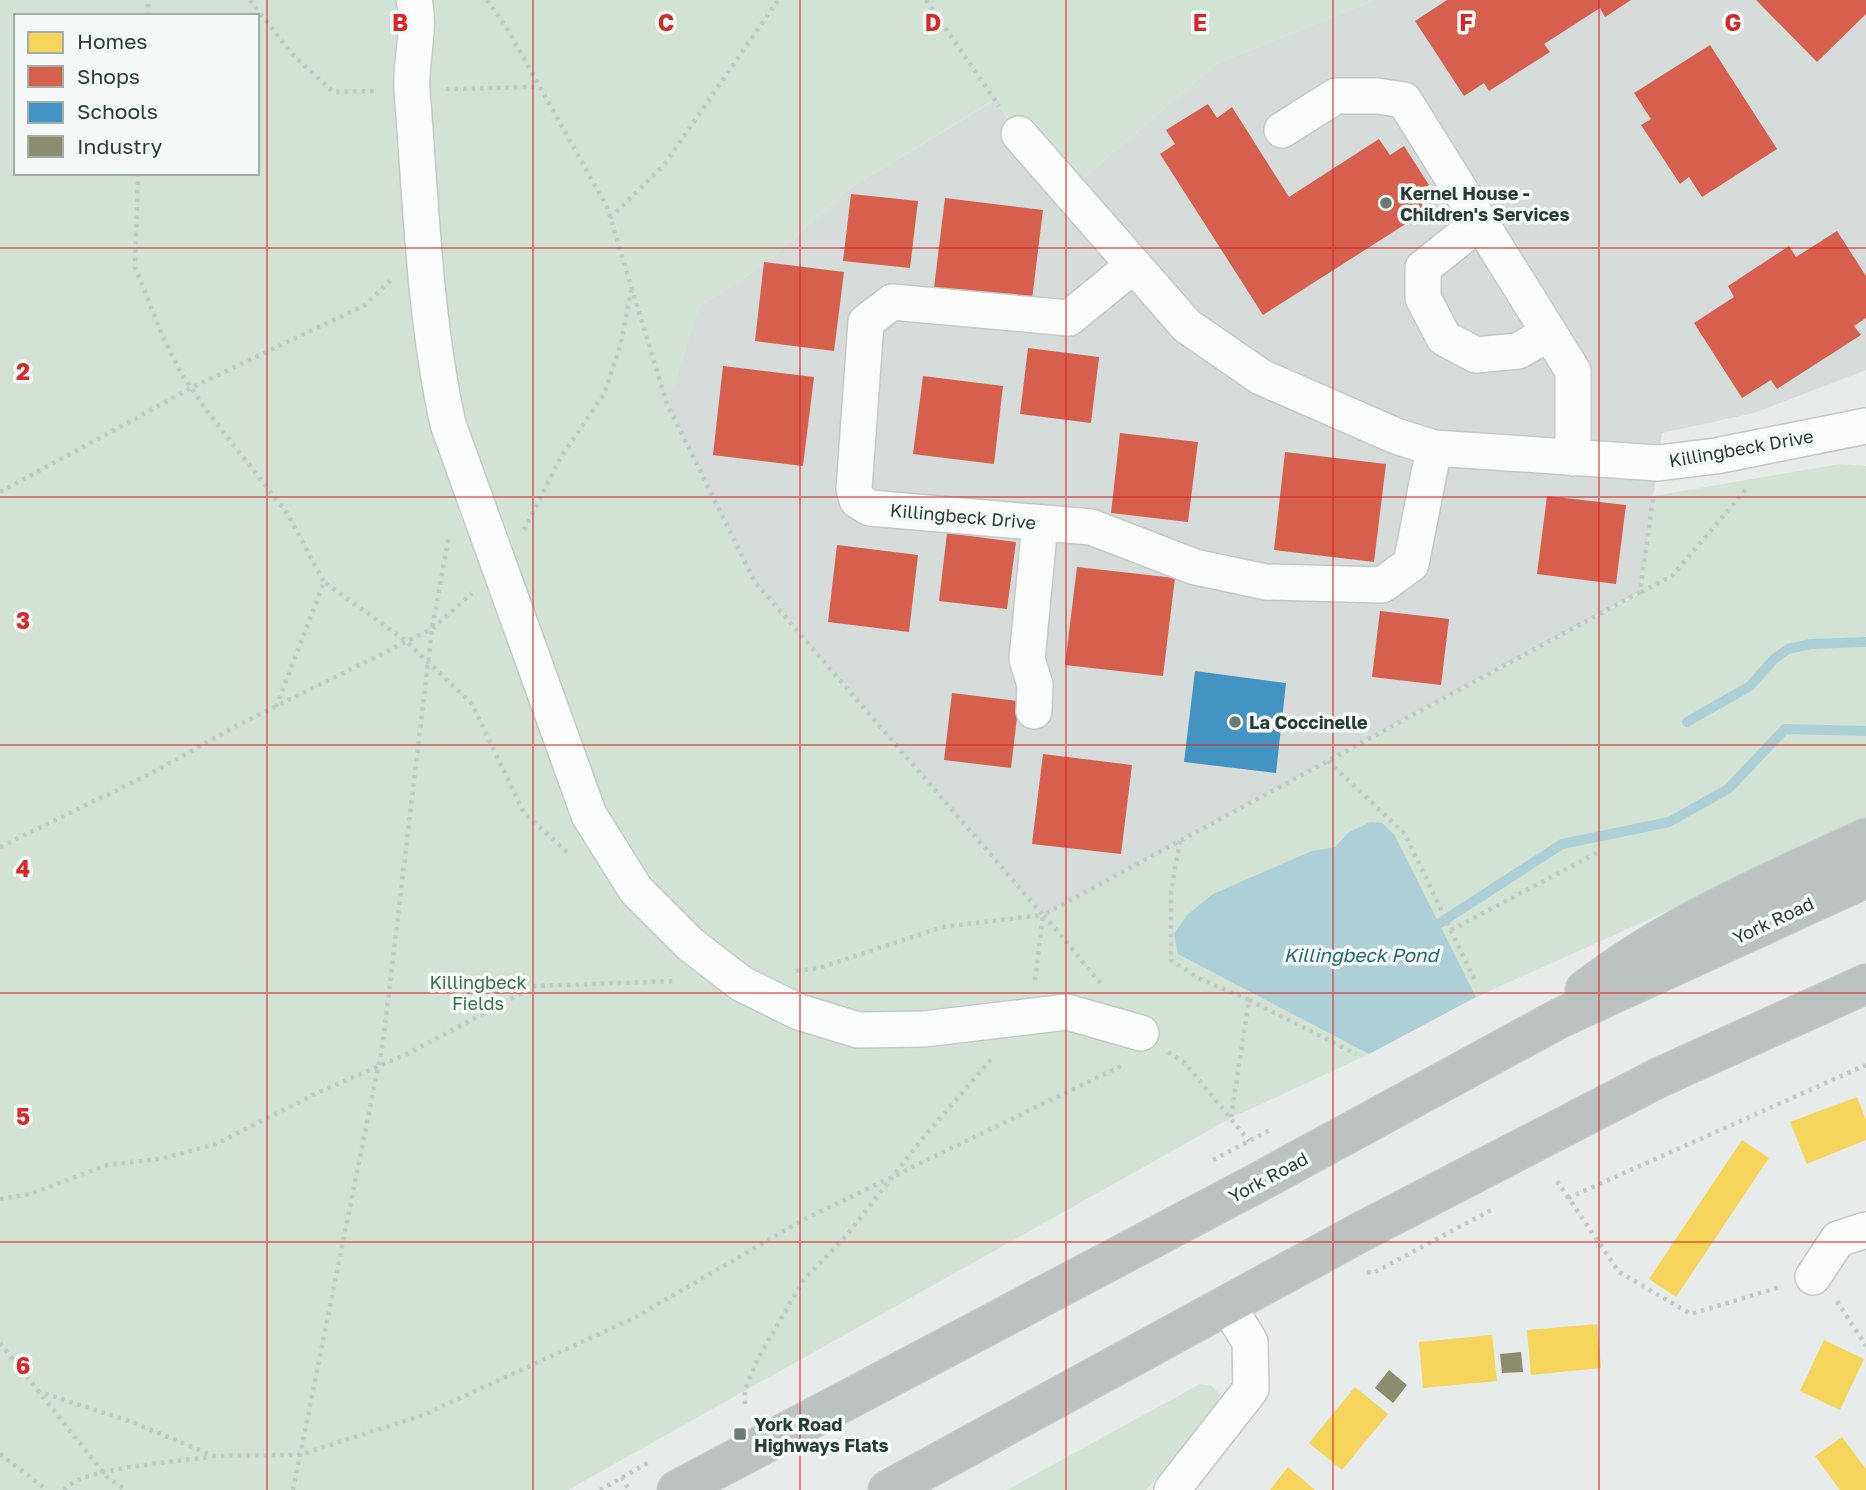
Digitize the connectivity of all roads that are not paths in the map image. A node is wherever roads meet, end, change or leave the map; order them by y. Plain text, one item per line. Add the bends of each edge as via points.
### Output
1 (414, 0) edge
2 (1282, 130) dead end
3 (1019, 134) road end
4 (1480, 222) junction
5 (1134, 265) junction
6 (1549, 333) junction
7 (1866, 426) edge
8 (1434, 448) junction
9 (1573, 458) junction
10 (1040, 523) junction
11 (1034, 711) dead end
12 (1866, 838) edge
13 (1866, 878) edge
14 (1866, 984) edge
15 (1141, 1032) road end
16 (1520, 1040) junction
17 (1866, 1230) edge
18 (1813, 1277) road end
19 (1228, 1306) junction
20 (677, 1490) edge
21 (888, 1490) edge
22 (1172, 1490) edge

1 - 15 street via 411,74 438,377 448,424 589,815 636,890 691,945 734,978 799,1012 858,1030 924,1029 1066,1012
2 - 4 street via 1335,96 1404,100
3 - 5 street, Killingbeck Drive
4 - 6 street
4 - 6 street via 1423,268 1423,298 1444,338 1476,355 1518,351
5 - 8 street, Killingbeck Drive via 1187,326 1261,377
5 - 10 street, Killingbeck Drive via 1069,318 892,302 866,321 854,489 857,500 870,508
6 - 9 street via 1573,371
7 - 9 street, Killingbeck Drive via 1658,463
8 - 9 street, Killingbeck Drive
8 - 10 street, Killingbeck Drive via 1411,564 1381,585 1266,582 1195,567 1091,527
10 - 11 street via 1027,659 1035,685
12 - 16 highway via 1741,896 1628,957
13 - 16 highway, York Road
14 - 19 highway via 1658,1078
16 - 20 highway, York Road
17 - 18 street via 1838,1239
19 - 21 highway
19 - 22 street via 1250,1342 1251,1389

